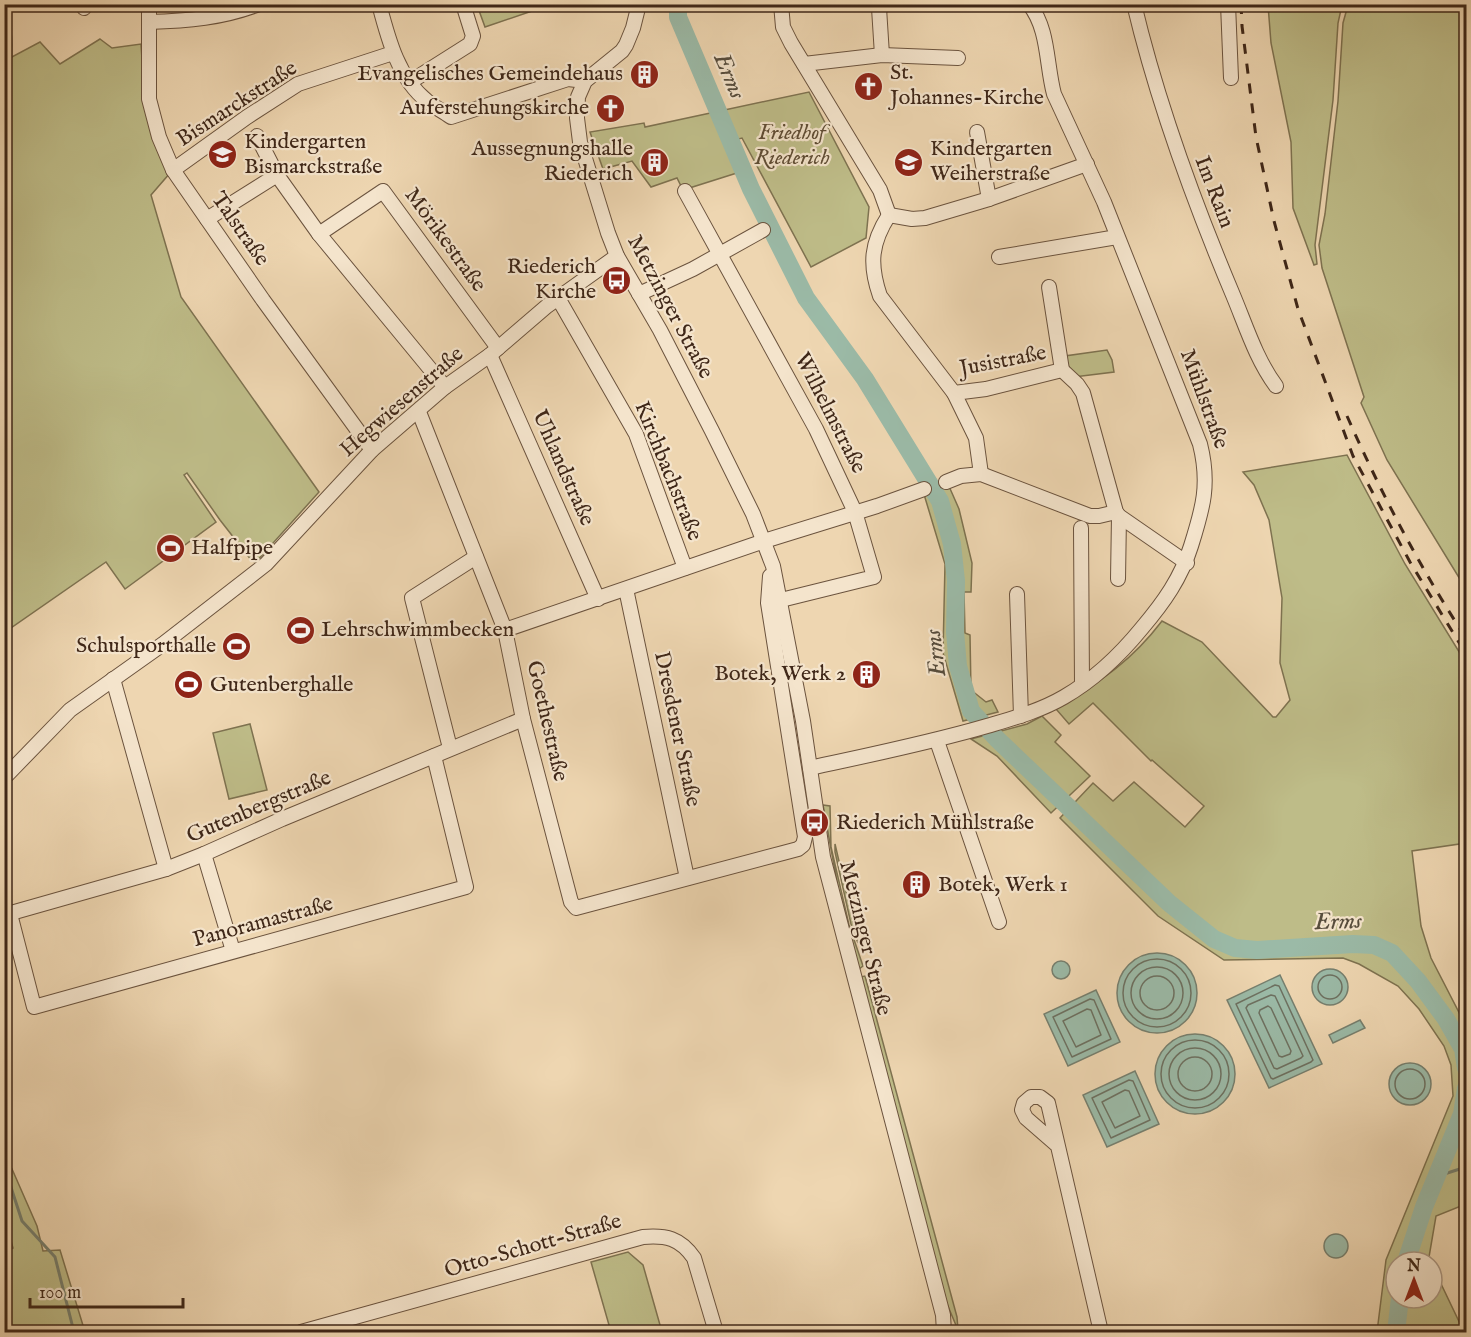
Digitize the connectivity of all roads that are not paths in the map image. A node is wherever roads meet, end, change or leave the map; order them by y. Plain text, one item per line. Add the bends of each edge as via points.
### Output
1 (149, 4) edge
2 (259, 4) edge
3 (379, 4) edge
4 (464, 4) edge
5 (639, 4) edge
6 (781, 4) edge
7 (886, 4) edge
8 (1029, 4) edge
9 (1134, 4) edge
10 (1228, 4) edge
11 (149, 22) junction
12 (393, 53) junction
13 (882, 55) junction
14 (958, 58) dead end
15 (804, 64) junction
16 (1231, 78) dead end
17 (410, 81) junction
18 (585, 81) junction
19 (976, 132) dead end
20 (257, 136) dead end
21 (1087, 164) junction
22 (173, 170) junction
23 (277, 175) junction
24 (685, 191) dead end
25 (989, 199) junction
26 (889, 215) junction
27 (207, 219) junction
28 (762, 230) dead end
29 (319, 234) junction
30 (1117, 237) junction
31 (721, 255) junction
32 (617, 256) junction
33 (999, 257) dead end
34 (1049, 287) dead end
35 (639, 294) junction
36 (558, 298) junction
37 (494, 352) junction
38 (1062, 370) junction
39 (1276, 386) dead end
40 (445, 387) junction
41 (954, 393) junction
42 (418, 412) junction
43 (372, 450) junction
44 (981, 474) junction
45 (946, 482) dead end
46 (924, 489) dead end
47 (855, 512) junction
48 (1117, 514) junction
49 (1081, 528) dead end
50 (764, 541) junction
51 (476, 557) junction
52 (1186, 563) junction
53 (773, 566) junction
54 (685, 568) junction
55 (1118, 579) dead end
56 (626, 589) junction
57 (1017, 594) dead end
58 (598, 599) junction
59 (781, 600) junction
60 (505, 630) junction
61 (113, 679) junction
62 (1082, 686) junction
63 (1021, 716) junction
64 (523, 719) junction
65 (937, 741) junction
66 (450, 748) junction
67 (434, 756) junction
68 (810, 768) junction
69 (4, 778) edge
70 (204, 854) junction
71 (165, 869) junction
72 (687, 878) junction
73 (7, 914) edge
74 (999, 922) dead end
75 (232, 951) junction
76 (1058, 1145) junction
77 (943, 1315) junction
78 (301, 1332) edge
79 (716, 1332) edge
80 (944, 1332) edge
81 (953, 1332) edge
82 (1101, 1332) edge

1 - 11 street, Talstraße
2 - 11 street via 203,19
3 - 12 street
4 - 17 street via 473,36 470,44
5 - 18 street via 622,51
6 - 15 street via 783,27
7 - 13 street via 879,8
8 - 21 street, Mühlstraße via 1046,42 1054,94
9 - 39 street, Im Rain via 1156,92 1193,199 1259,359
10 - 16 street
11 - 22 street, Talstraße via 151,107
12 - 17 street
12 - 22 street, Bismarckstraße via 298,84
13 - 14 street
13 - 15 street
15 - 26 street via 880,190
17 - 18 street via 425,100 451,117 568,80
18 - 32 street, Metzinger Straße via 578,97 580,142
19 - 25 street
20 - 23 street
21 - 25 street
21 - 30 street, Mühlstraße
22 - 27 street, Talstraße
23 - 27 street
23 - 29 street
24 - 31 street, Wilhelmstraße
25 - 26 street via 925,218
26 - 41 street, Jusistraße via 875,241 872,262 880,296
27 - 43 street, Talstraße
28 - 31 street
29 - 37 street, Mörikestraße via 383,191
29 - 40 street
30 - 33 street
30 - 52 street, Mühlstraße via 1206,465 1206,490
31 - 35 street
31 - 47 street, Wilhelmstraße via 816,429
32 - 35 street, Metzinger Straße
32 - 36 street, Hegwiesenstraße
34 - 38 street
35 - 50 street, Metzinger Straße via 712,431
36 - 37 street, Hegwiesenstraße
36 - 54 street, Kirchbachstraße via 636,434
37 - 40 street, Hegwiesenstraße
37 - 58 street, Uhlandstraße
38 - 41 street, Jusistraße
38 - 48 street, Jusistraße via 1083,393
40 - 42 street, Hegwiesenstraße
41 - 44 street via 976,438
42 - 43 street, Hegwiesenstraße
42 - 51 street, Goethestraße
43 - 61 street, Hegwiesenstraße via 266,564
44 - 45 street
44 - 48 street via 1090,516
46 - 47 street
47 - 50 street
47 - 59 street, Wilhelmstraße via 874,577
48 - 52 street
48 - 55 street, Jusistraße
49 - 62 street
50 - 53 street, Metzinger Straße
50 - 54 street
51 - 60 street, Goethestraße
51 - 66 street via 412,598
52 - 62 street, Mühlstraße via 1175,586 1125,649
53 - 59 street, Metzinger Straße
53 - 72 street, Metzinger Straße via 768,603 805,837 798,849
54 - 56 street
56 - 58 street
56 - 72 street, Dresdener Straße
57 - 63 street
58 - 60 street
59 - 68 street, Metzinger Straße
60 - 64 street, Goethestraße
61 - 69 street, Hegwiesenstraße via 70,710
61 - 71 street
62 - 63 street, Mühlstraße
63 - 65 street, Mühlstraße
64 - 66 street, Gutenbergstraße
64 - 72 street, Goethestraße via 571,902 576,908
65 - 68 street, Mühlstraße
65 - 74 street
66 - 67 street, Gutenbergstraße
67 - 70 street, Gutenbergstraße
67 - 75 street, Panoramastraße via 466,887
68 - 77 street, Metzinger Straße via 823,857
70 - 71 street, Gutenbergstraße
70 - 75 street
71 - 73 street, Gutenbergstraße
73 - 75 street, Panoramastraße via 34,1007
76 - 76 street via 1048,1103 1031,1097 1022,1110 1026,1118
76 - 82 street
77 - 80 street, Metzinger Straße
77 - 81 street, Metzinger Straße
78 - 79 street, Otto-Schott-Straße via 656,1236 677,1240 694,1258

